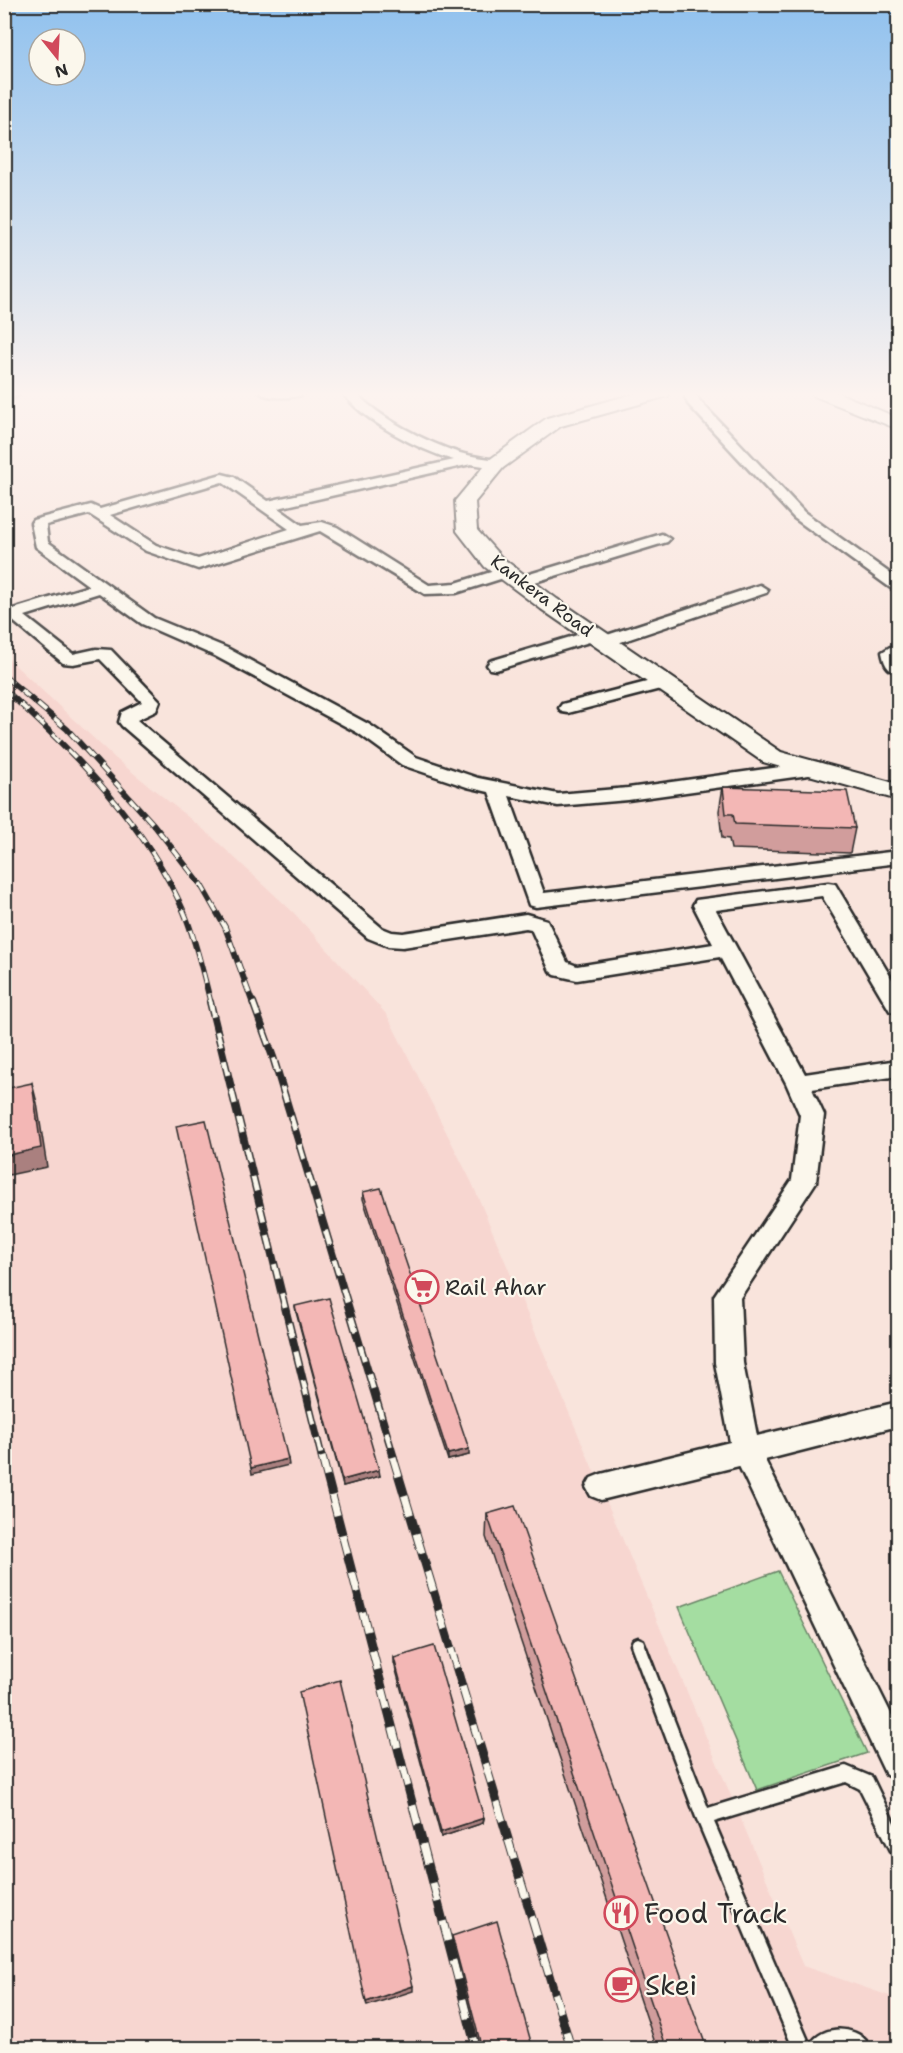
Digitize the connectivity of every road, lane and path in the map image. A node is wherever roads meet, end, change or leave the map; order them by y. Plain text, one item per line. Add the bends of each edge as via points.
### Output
1 (188, 488) edge
2 (240, 488) edge
3 (347, 488) edge
4 (476, 488) edge
5 (774, 488) edge
6 (266, 506) junction
7 (98, 514) junction
8 (301, 531) junction
9 (662, 539) dead end
10 (513, 577) junction
11 (898, 586) edge
12 (101, 587) junction
13 (760, 590) dead end
14 (598, 638) junction
15 (496, 665) dead end
16 (662, 683) junction
17 (568, 708) dead end
18 (816, 768) junction
19 (497, 788) junction
20 (898, 792) edge
21 (898, 857) edge
22 (726, 949) junction
23 (898, 1006) edge
24 (898, 1068) edge
25 (798, 1083) junction
26 (898, 1414) edge
27 (746, 1451) junction
28 (601, 1487) dead end
29 (639, 1645) dead end
30 (898, 1763) edge
31 (704, 1816) junction
32 (898, 1847) edge
33 (802, 2049) edge
34 (817, 2049) edge
35 (861, 2049) edge

1 - 7 street
2 - 6 street
3 - 6 street
4 - 10 street, Kankera Road via 465,501 466,531 493,562
5 - 11 street via 800,515
6 - 8 street
7 - 8 street via 151,548 198,564
7 - 12 street via 91,509 38,523 41,544
8 - 10 street via 322,526 332,530 425,589 437,591
9 - 10 street
10 - 14 street, Kankera Road
12 - 19 street via 148,621 221,652 364,729 410,761
12 - 22 street via 15,616 69,659 105,654 152,701 150,707 128,716 128,722 375,933 403,940 533,922 540,926 558,966 577,973
13 - 14 street
14 - 15 street
14 - 16 street, Kankera Road
16 - 17 street
16 - 18 street, Kankera Road via 772,757
18 - 19 street via 558,800
18 - 20 street, Kankera Road
19 - 21 street via 536,900
22 - 23 street via 703,905 828,889
22 - 25 street
24 - 25 street
25 - 27 street via 812,1115 804,1182 727,1296 729,1362
26 - 27 street
27 - 28 street
27 - 30 street
29 - 31 lane
31 - 32 lane via 846,1774 866,1783
31 - 33 lane
34 - 35 lane via 837,2037

